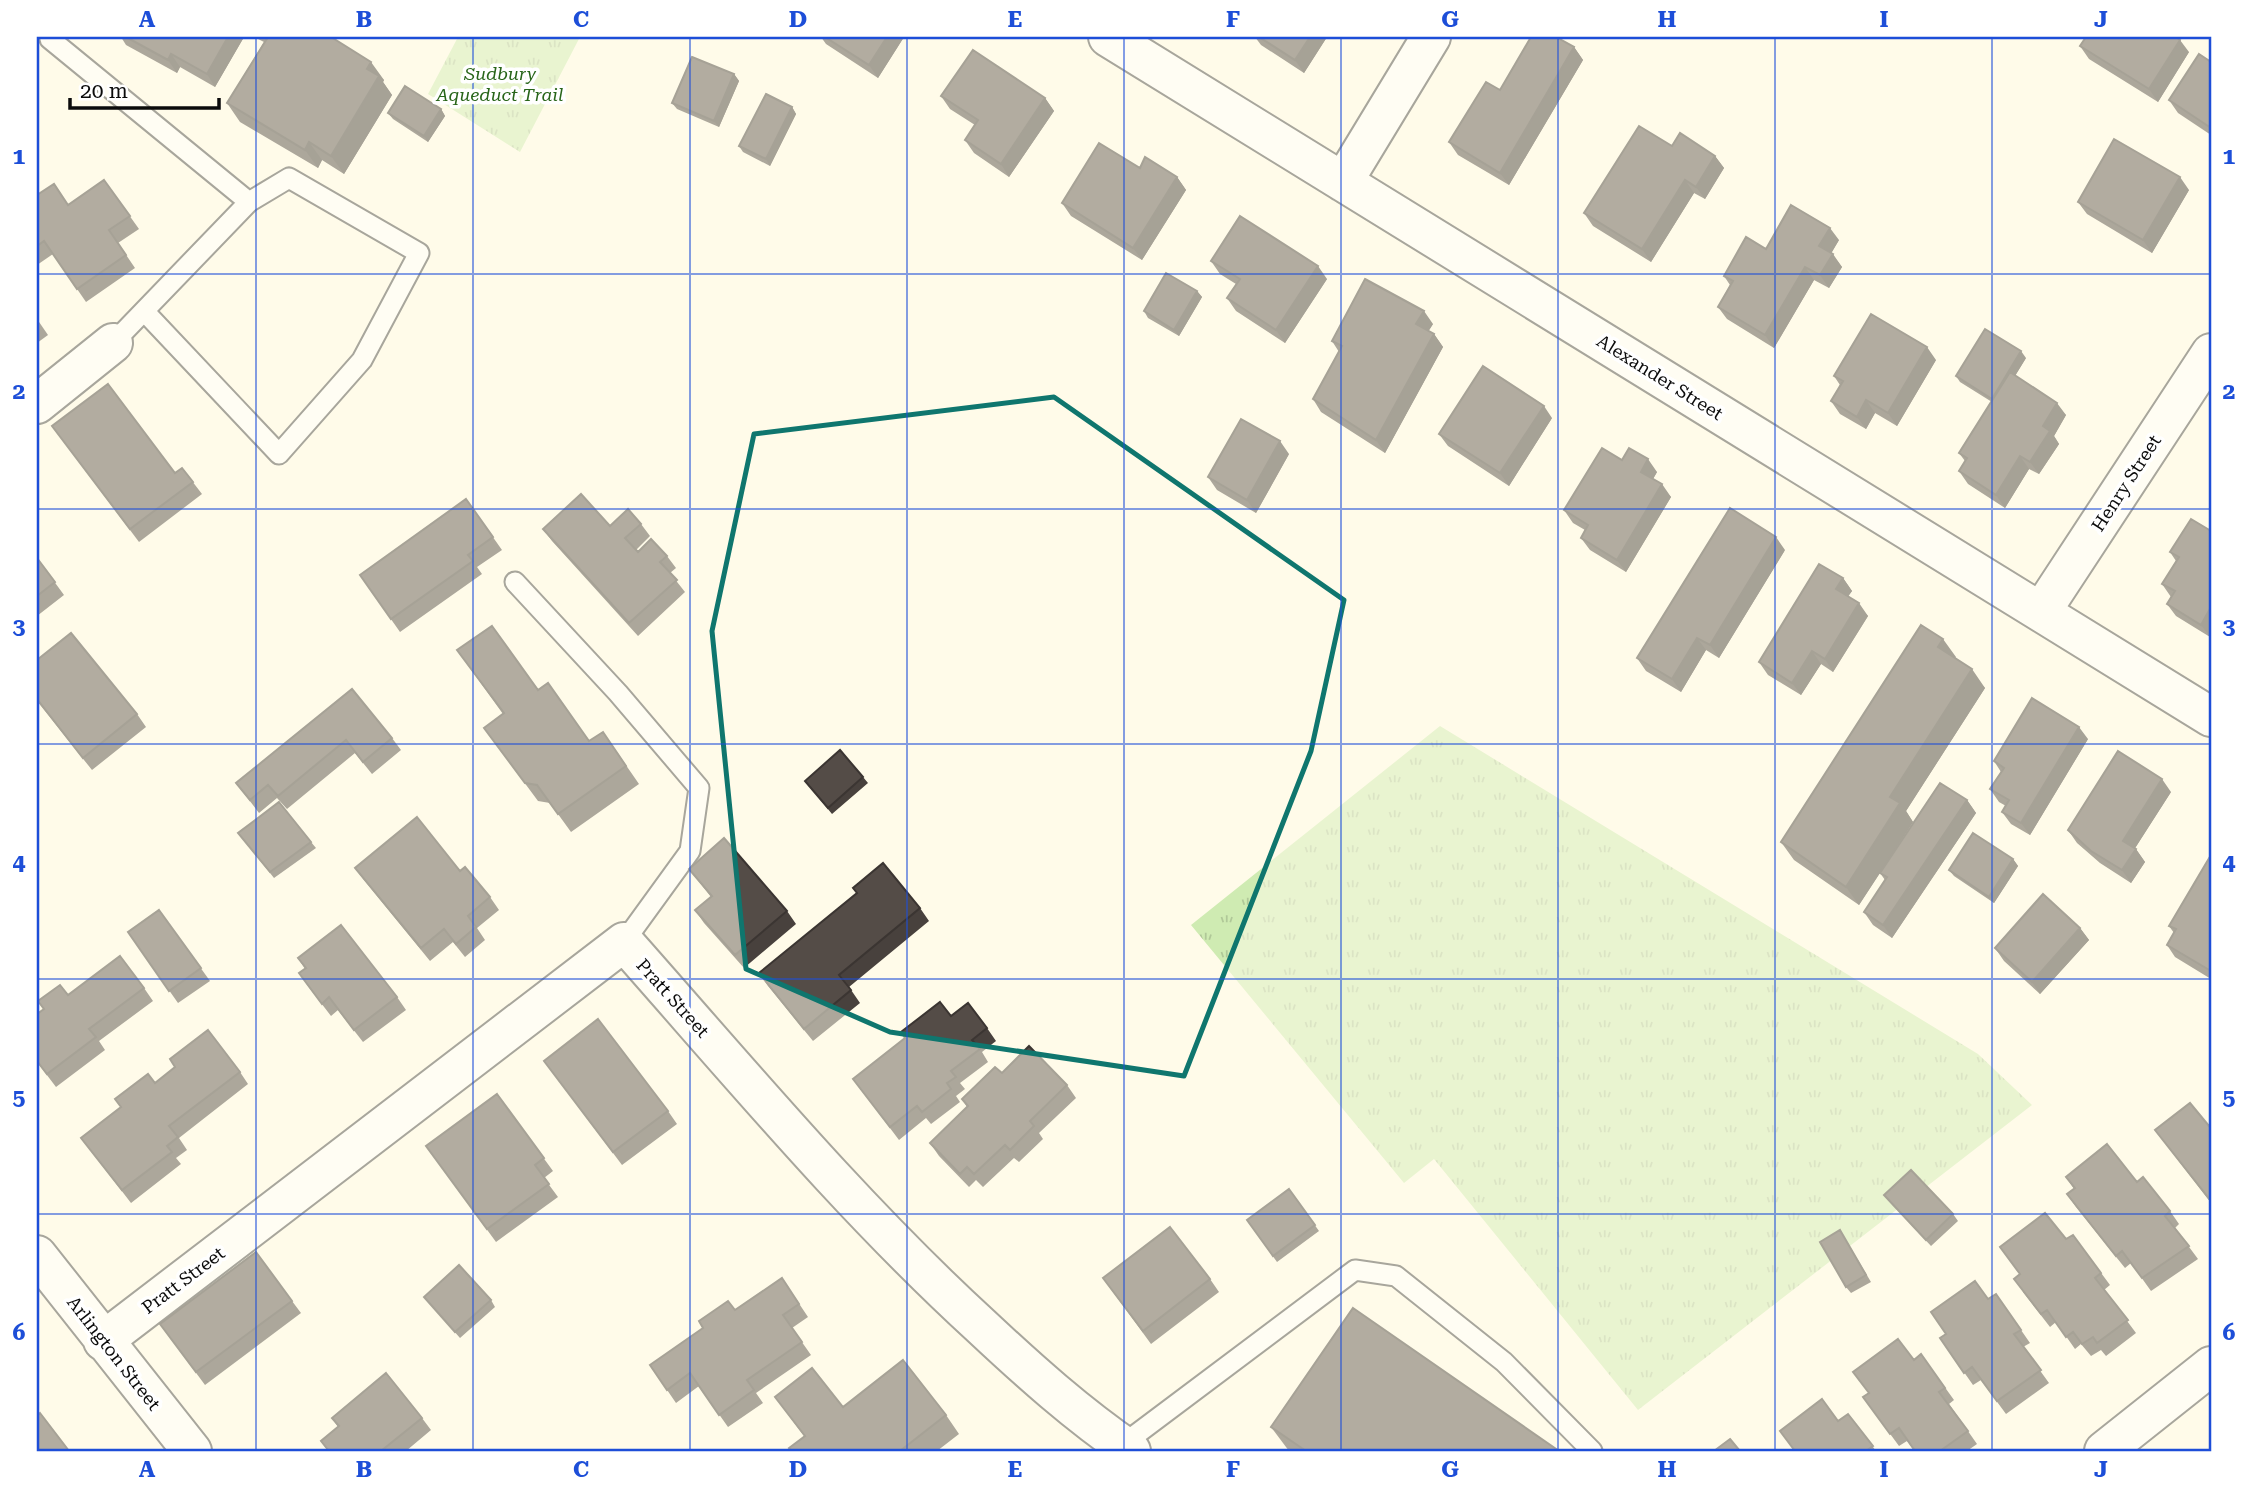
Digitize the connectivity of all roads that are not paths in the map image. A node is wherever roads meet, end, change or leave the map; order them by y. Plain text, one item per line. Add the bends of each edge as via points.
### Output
1 (1108, 37) edge
2 (1431, 37) edge
3 (50, 39) dead end
4 (1343, 182) junction
5 (249, 202) junction
6 (144, 311) junction
7 (113, 344) joint
8 (2211, 353) edge
9 (37, 404) edge
10 (515, 582) dead end
11 (2041, 612) junction
12 (2211, 717) edge
13 (624, 943) junction
14 (37, 1255) edge
15 (103, 1341) junction
16 (2211, 1366) edge
17 (1127, 1448) edge
18 (192, 1451) edge
19 (1592, 1451) edge
20 (2104, 1451) edge

1 - 4 street, Alexander Street
2 - 4 street
3 - 5 lane
4 - 11 street, Alexander Street
5 - 6 lane
5 - 6 lane via 289,177 419,253 362,360 279,454
6 - 7 lane
7 - 9 street
8 - 11 street, Henry Street
10 - 13 lane via 699,788 690,851
11 - 12 street, Alexander Street
13 - 15 street, Pratt Street
13 - 17 street, Pratt Street via 916,1267 1043,1384
14 - 15 street, Arlington Street
15 - 18 street, Arlington Street
16 - 20 street
17 - 19 lane via 1354,1270 1396,1276 1504,1363

